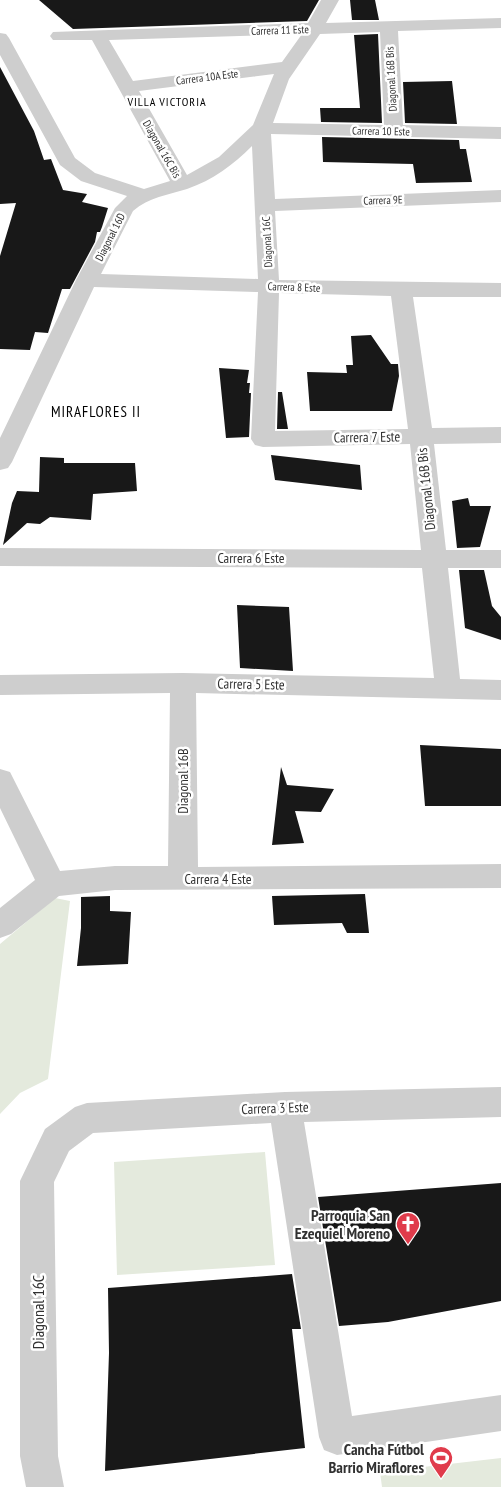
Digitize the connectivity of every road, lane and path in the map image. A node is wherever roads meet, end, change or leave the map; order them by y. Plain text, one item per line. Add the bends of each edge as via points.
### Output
1 (330, 0) edge
2 (501, 23) edge
3 (389, 25) junction
4 (314, 28) junction
5 (58, 36) dead end
6 (98, 36) junction
7 (0, 38) edge
8 (284, 73) junction
9 (126, 87) junction
10 (261, 128) junction
11 (394, 132) junction
12 (501, 133) edge
13 (182, 184) junction
14 (143, 195) junction
15 (501, 196) edge
16 (266, 205) junction
17 (88, 280) junction
18 (269, 286) junction
19 (401, 290) junction
20 (501, 290) edge
21 (501, 435) edge
22 (421, 436) junction
23 (263, 439) joint
24 (0, 462) edge
25 (0, 557) edge
26 (501, 559) edge
27 (434, 560) junction
28 (183, 682) junction
29 (0, 685) edge
30 (448, 689) junction
31 (501, 690) edge
32 (0, 780) edge
33 (501, 876) edge
34 (183, 879) junction
35 (52, 884) junction
36 (0, 925) edge
37 (501, 1102) edge
38 (285, 1107) junction
39 (57, 1140) joint
40 (501, 1413) edge
41 (45, 1487) edge

1 - 4 street
2 - 3 street, Carrera 11 Este
3 - 4 street, Carrera 11 Este
3 - 11 street, Diagonal 16B Bis
4 - 6 street, Carrera 11 Este
4 - 8 street
5 - 6 street, Carrera 11 Este
6 - 9 street, Diagonal 16C Bis
7 - 14 street via 67,161 88,177
8 - 9 street, Carrera 10A Este
8 - 10 street, Diagonal 16C
9 - 13 street, Diagonal 16C Bis
10 - 11 street, Carrera 10 Este
10 - 13 street via 222,164
10 - 16 street, Diagonal 16C
11 - 12 street, Carrera 10 Este
13 - 14 street
14 - 17 street, Diagonal 16D via 125,208
15 - 16 street, Carrera 9E
16 - 18 street, Diagonal 16C
17 - 18 street, Carrera 8 Este
17 - 24 street, Diagonal 16D
18 - 19 street, Carrera 8 Este
18 - 23 street, Diagonal 16C
19 - 20 street, Carrera 8 Este
19 - 22 street, Diagonal 16B Bis
21 - 22 street, Carrera 7 Este
22 - 23 street, Carrera 7 Este
22 - 27 street, Diagonal 16B Bis
25 - 27 street, Carrera 6 Este
26 - 27 street, Carrera 6 Este
27 - 30 street, Diagonal 16B Bis
28 - 29 street, Carrera 5 Este
28 - 30 street, Carrera 5 Este
28 - 34 street, Diagonal 16B
30 - 31 street, Carrera 5 Este
32 - 35 street
33 - 34 street, Carrera 4 Este
34 - 35 street, Carrera 4 Este via 115,878
35 - 36 street
37 - 38 street, Carrera 3 Este
38 - 39 street, Carrera 3 Este via 87,1118
38 - 40 street via 337,1437
39 - 41 street, Diagonal 16C via 37,1181 39,1456

